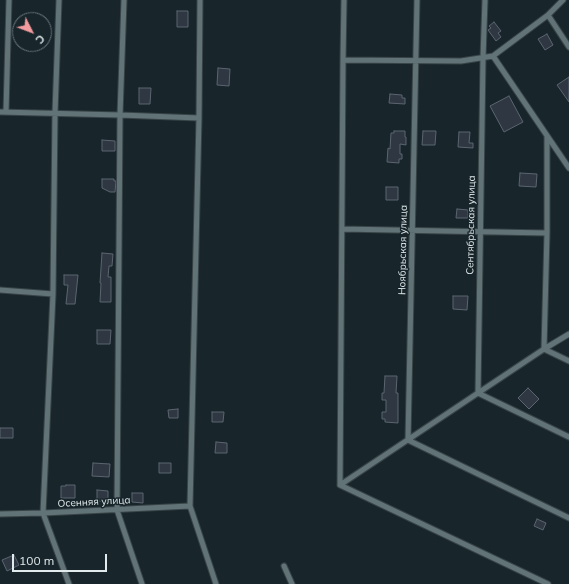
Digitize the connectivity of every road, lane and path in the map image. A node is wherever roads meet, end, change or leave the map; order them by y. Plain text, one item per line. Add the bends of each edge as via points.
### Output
1 (9, 0) edge
2 (59, 0) edge
3 (124, 0) edge
4 (200, 0) edge
5 (344, 0) edge
6 (417, 0) edge
7 (485, 0) edge
8 (563, 0) edge
9 (548, 15) junction
10 (569, 47) edge
11 (493, 56) junction
12 (483, 58) junction
13 (343, 60) junction
14 (416, 61) junction
15 (0, 112) edge
16 (6, 112) junction
17 (55, 113) junction
18 (120, 115) junction
19 (200, 118) junction
20 (547, 137) junction
21 (569, 168) edge
22 (342, 229) junction
23 (412, 231) junction
24 (480, 232) junction
25 (547, 233) junction
26 (0, 290) edge
27 (53, 294) junction
28 (569, 334) edge
29 (544, 349) junction
30 (569, 361) edge
31 (478, 393) junction
32 (569, 437) edge
33 (408, 440) junction
34 (340, 485) junction
35 (190, 506) junction
36 (117, 510) junction
37 (0, 514) edge
38 (43, 514) junction
39 (569, 518) edge
40 (284, 566) dead end
41 (69, 584) edge
42 (142, 584) edge
43 (216, 584) edge
44 (292, 584) edge
45 (548, 584) edge

1 - 16 street
2 - 17 street
3 - 18 street
4 - 19 street
5 - 13 street
6 - 14 street, Ноябрьская улица
7 - 12 street, Сентябрьская улица
8 - 9 street
9 - 10 street
9 - 11 street
11 - 12 street
11 - 20 street
12 - 14 street via 461,61
12 - 24 street, Сентябрьская улица
13 - 14 street
13 - 22 street
14 - 23 street, Ноябрьская улица
15 - 16 street
16 - 17 street
17 - 18 street
17 - 27 street
18 - 19 street
18 - 36 street
19 - 35 street
20 - 21 street
20 - 25 street
22 - 23 street
22 - 34 street
23 - 24 street
23 - 33 street, Ноябрьская улица
24 - 25 street
24 - 31 street, Сентябрьская улица
25 - 29 street
26 - 27 street
27 - 38 street
28 - 29 street
29 - 30 street
29 - 31 street
31 - 32 street
31 - 33 street
33 - 34 street
33 - 39 street
34 - 45 street
35 - 36 street, Осенняя улица
35 - 43 street
36 - 38 street, Осенняя улица
36 - 42 street
37 - 38 street, Осенняя улица
38 - 41 street
40 - 44 street

